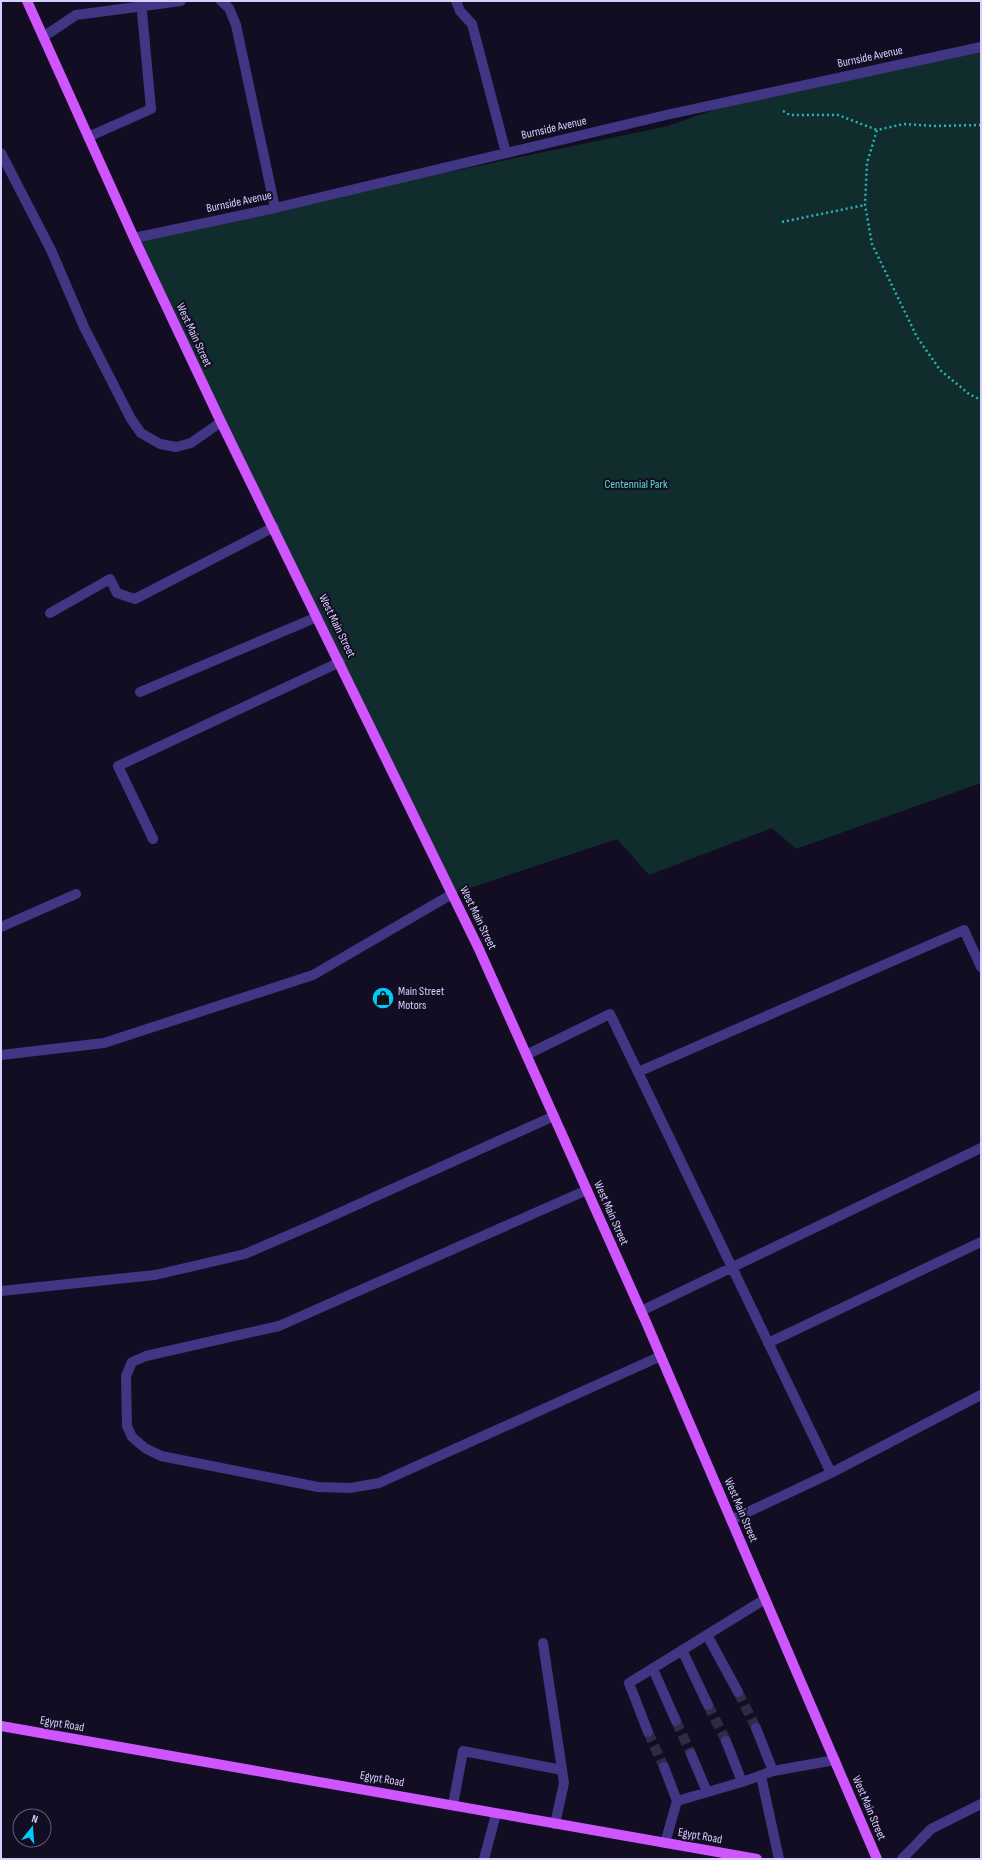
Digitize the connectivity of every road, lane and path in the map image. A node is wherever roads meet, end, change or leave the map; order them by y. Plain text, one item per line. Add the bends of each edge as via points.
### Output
1 (27, 1) edge
2 (181, 1) edge
3 (221, 1) edge
4 (456, 1) edge
5 (142, 4) edge
6 (43, 37) junction
7 (981, 47) edge
8 (756, 95) junction
9 (981, 125) edge
10 (877, 130) junction
11 (88, 137) junction
12 (1, 153) edge
13 (506, 153) junction
14 (865, 205) junction
15 (275, 208) junction
16 (782, 222) dead end
17 (134, 238) junction
18 (981, 400) edge
19 (221, 422) junction
20 (274, 527) junction
21 (50, 613) dead end
22 (317, 617) junction
23 (340, 662) junction
24 (140, 692) dead end
25 (153, 839) dead end
26 (76, 894) dead end
27 (452, 894) junction
28 (1, 927) edge
29 (981, 967) edge
30 (1, 1055) edge
31 (526, 1055) junction
32 (638, 1072) junction
33 (554, 1116) junction
34 (981, 1148) edge
35 (587, 1190) junction
36 (981, 1242) edge
37 (732, 1268) junction
38 (1, 1291) edge
39 (641, 1311) junction
40 (768, 1343) junction
41 (661, 1356) junction
42 (981, 1395) edge
43 (831, 1473) junction
44 (731, 1520) junction
45 (765, 1599) junction
46 (707, 1635) junction
47 (543, 1644) dead end
48 (682, 1650) junction
49 (653, 1669) junction
50 (738, 1692) tunnel mouth
51 (708, 1705) tunnel mouth
52 (676, 1721) tunnel mouth
53 (1, 1726) edge
54 (756, 1728) tunnel mouth
55 (648, 1732) tunnel mouth
56 (726, 1741) tunnel mouth
57 (691, 1754) tunnel mouth
58 (835, 1760) junction
59 (664, 1767) tunnel mouth
60 (562, 1770) junction
61 (773, 1771) junction
62 (761, 1776) junction
63 (742, 1782) junction
64 (707, 1792) junction
65 (677, 1801) junction
66 (981, 1804) edge
67 (452, 1805) junction
68 (496, 1814) junction
69 (554, 1824) junction
70 (665, 1843) junction
71 (484, 1859) edge
72 (757, 1859) edge
73 (779, 1859) edge
74 (877, 1859) edge
75 (902, 1859) edge

1 - 6 main road, West Main Street
2 - 5 street
3 - 15 street via 229,8 236,25
4 - 13 street via 460,11 472,24
5 - 6 street via 76,14
5 - 11 street via 151,109
6 - 11 main road, West Main Street
7 - 8 street, Burnside Avenue
8 - 10 path via 790,115 838,115
8 - 13 street, Burnside Avenue
9 - 10 path via 904,124
10 - 14 path via 867,162
11 - 17 main road, West Main Street
12 - 19 street via 51,250 84,328 140,433 160,444 176,447 191,443
13 - 15 street, Burnside Avenue
14 - 16 path
14 - 18 path via 872,244 917,337 940,370 969,394
15 - 17 street, Burnside Avenue
17 - 19 main road, West Main Street
19 - 20 main road, West Main Street
20 - 21 street via 135,598 117,593 110,579
20 - 22 main road, West Main Street
22 - 23 main road, West Main Street
22 - 24 street
23 - 25 street via 118,766
23 - 27 main road, West Main Street
26 - 28 street
27 - 30 street via 313,975 104,1043
27 - 31 main road, West Main Street
29 - 32 street via 964,930
31 - 32 street via 610,1014
31 - 33 main road, West Main Street
32 - 37 street
33 - 35 main road, West Main Street
33 - 38 street via 245,1254 156,1275
34 - 37 street
35 - 39 main road, West Main Street
35 - 41 street via 279,1326 146,1356 132,1362 126,1376 127,1426 132,1437 144,1448 161,1456 318,1487 350,1488 379,1483
36 - 40 street
37 - 39 street
37 - 40 street
39 - 41 main road, West Main Street
40 - 43 street
41 - 44 main road, West Main Street
42 - 43 street
43 - 44 street
44 - 45 main road, West Main Street
45 - 46 street
45 - 58 main road, West Main Street
46 - 48 street
46 - 50 street
47 - 60 street
48 - 49 street
48 - 51 street
49 - 52 street
49 - 55 street via 629,1683
53 - 67 main road, Egypt Road
54 - 61 street
56 - 63 street
57 - 64 street
58 - 61 street
58 - 74 main road, West Main Street
59 - 65 street
60 - 67 street via 463,1751
60 - 69 street via 564,1783
61 - 62 street
62 - 63 street
62 - 73 street
63 - 64 street
64 - 65 street
65 - 70 street
66 - 75 street via 931,1829
67 - 68 main road, Egypt Road
68 - 69 main road, Egypt Road
68 - 71 street
69 - 70 main road, Egypt Road
70 - 72 main road, Egypt Road

